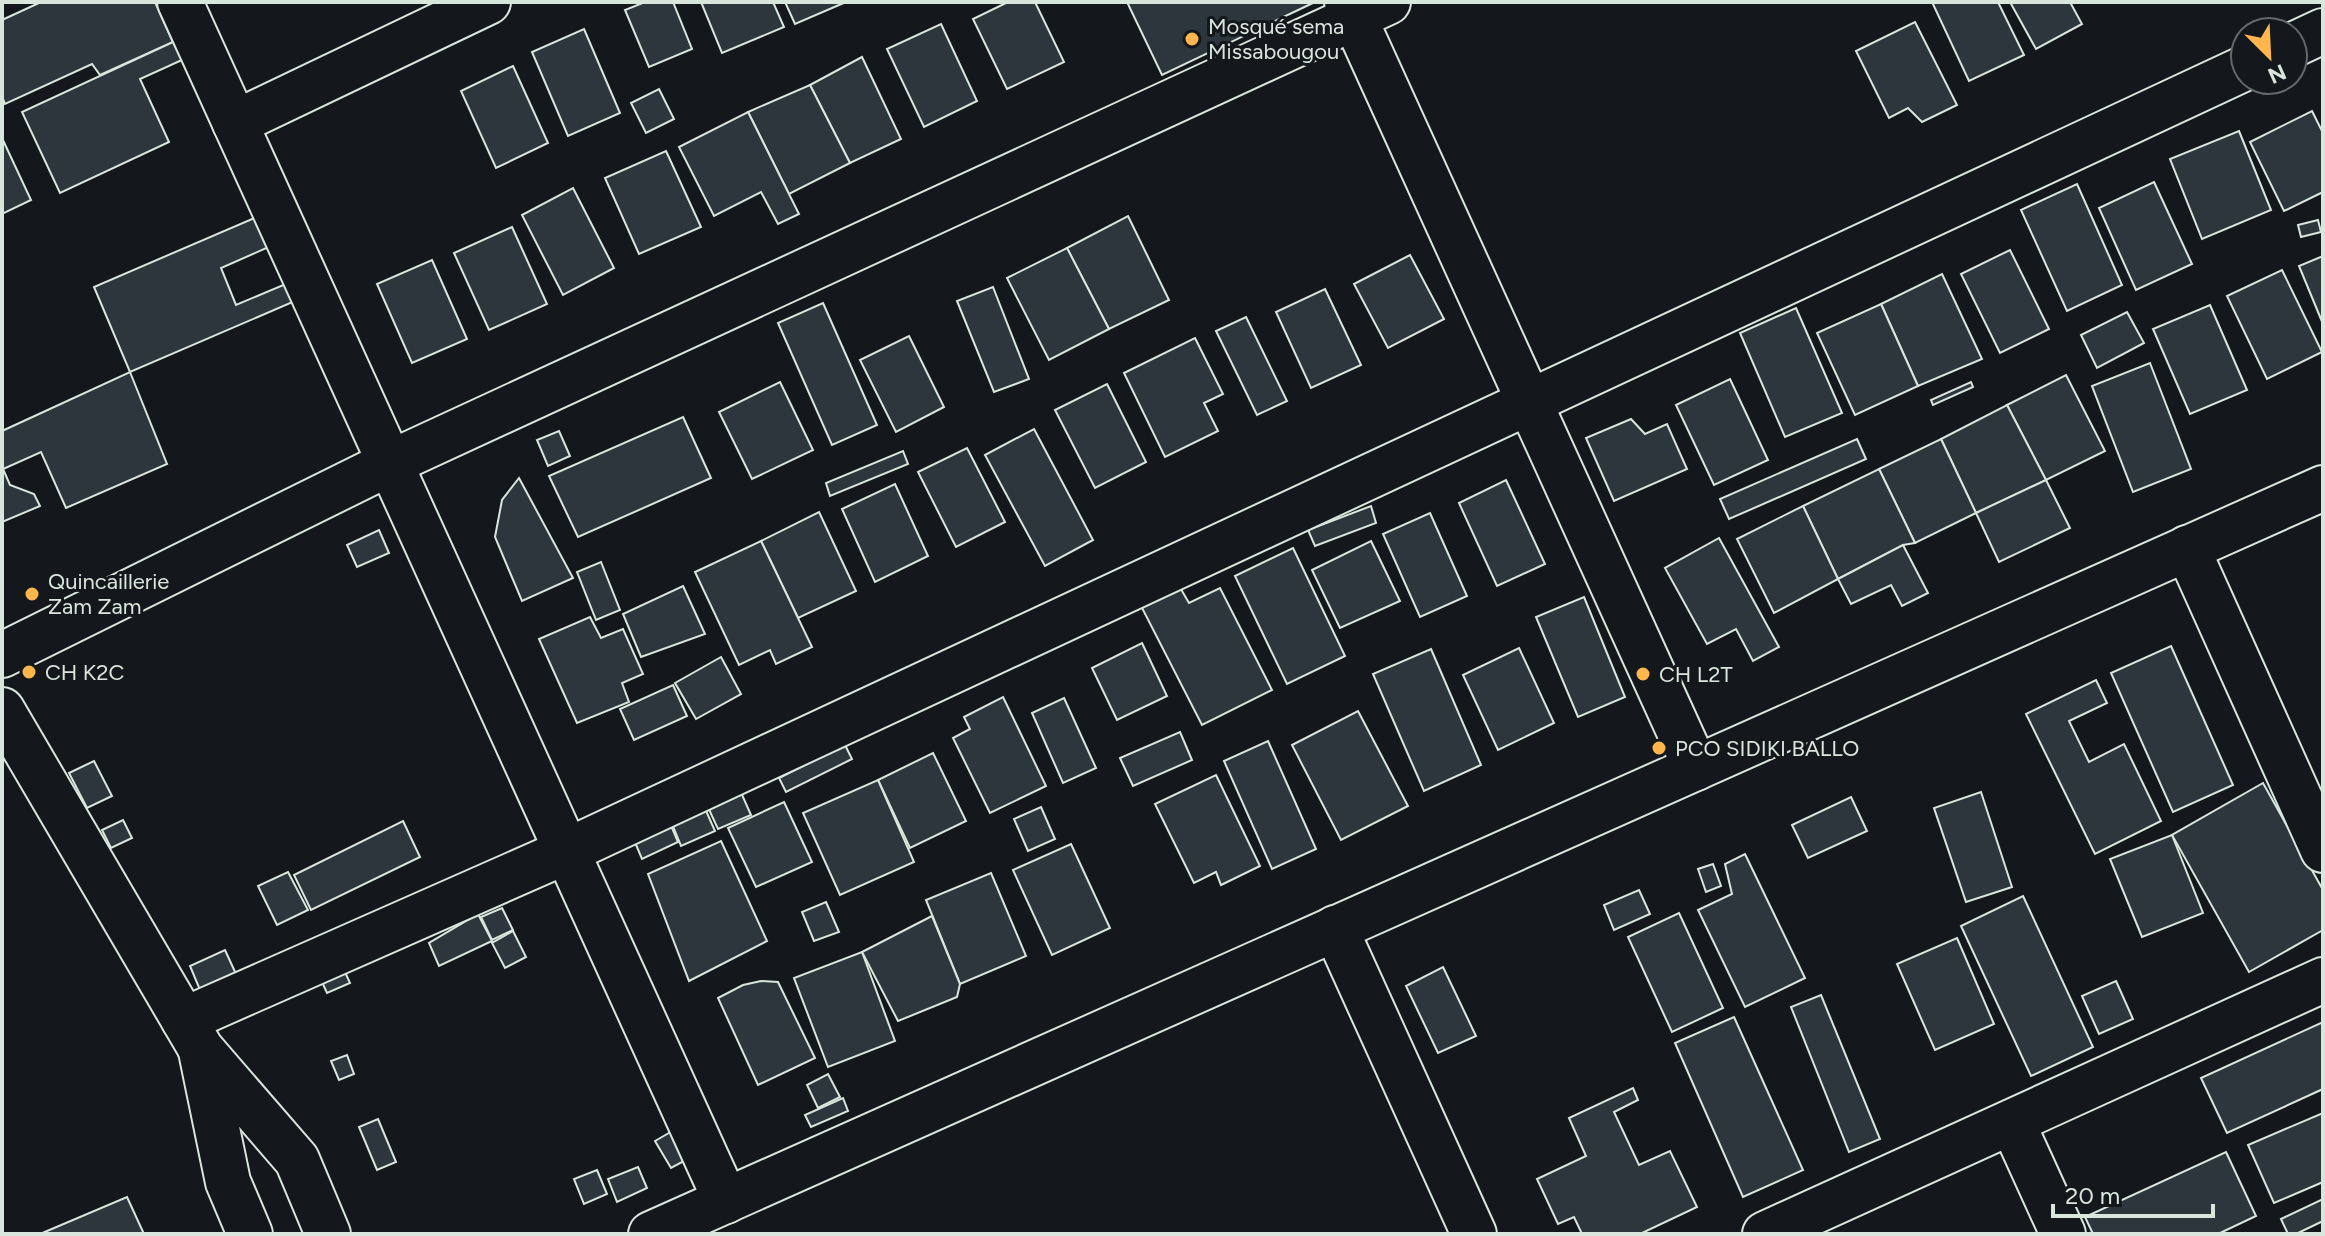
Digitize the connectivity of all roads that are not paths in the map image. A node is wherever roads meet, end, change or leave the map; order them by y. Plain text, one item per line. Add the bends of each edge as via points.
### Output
1 (180, 2) edge
2 (488, 2) edge
3 (1363, 7) edge
4 (2229, 75) edge
5 (235, 123) junction
6 (1530, 402) junction
7 (390, 463) junction
8 (2323, 488) edge
9 (2187, 548) junction
10 (2, 655) edge
11 (2, 710) edge
12 (1696, 768) junction
13 (2323, 850) edge
14 (567, 851) junction
15 (1335, 928) junction
16 (2323, 980) edge
17 (193, 1034) junction
18 (2012, 1122) junction
19 (726, 1201) junction
20 (250, 1234) edge
21 (328, 1234) edge
22 (651, 1234) edge
23 (1474, 1234) edge
24 (1765, 1234) edge
25 (2063, 1234) edge

1 - 5 street
2 - 5 street
3 - 6 street
3 - 7 street
4 - 6 street
5 - 7 street
6 - 12 street
6 - 14 street
7 - 10 street
7 - 14 street
8 - 9 street
9 - 12 street
9 - 13 street
11 - 17 street
12 - 15 street
14 - 17 street
14 - 19 street
15 - 19 street
15 - 23 street
16 - 18 street
17 - 20 street via 228,1182
17 - 21 street via 297,1160
18 - 24 street
18 - 25 street
19 - 22 street

